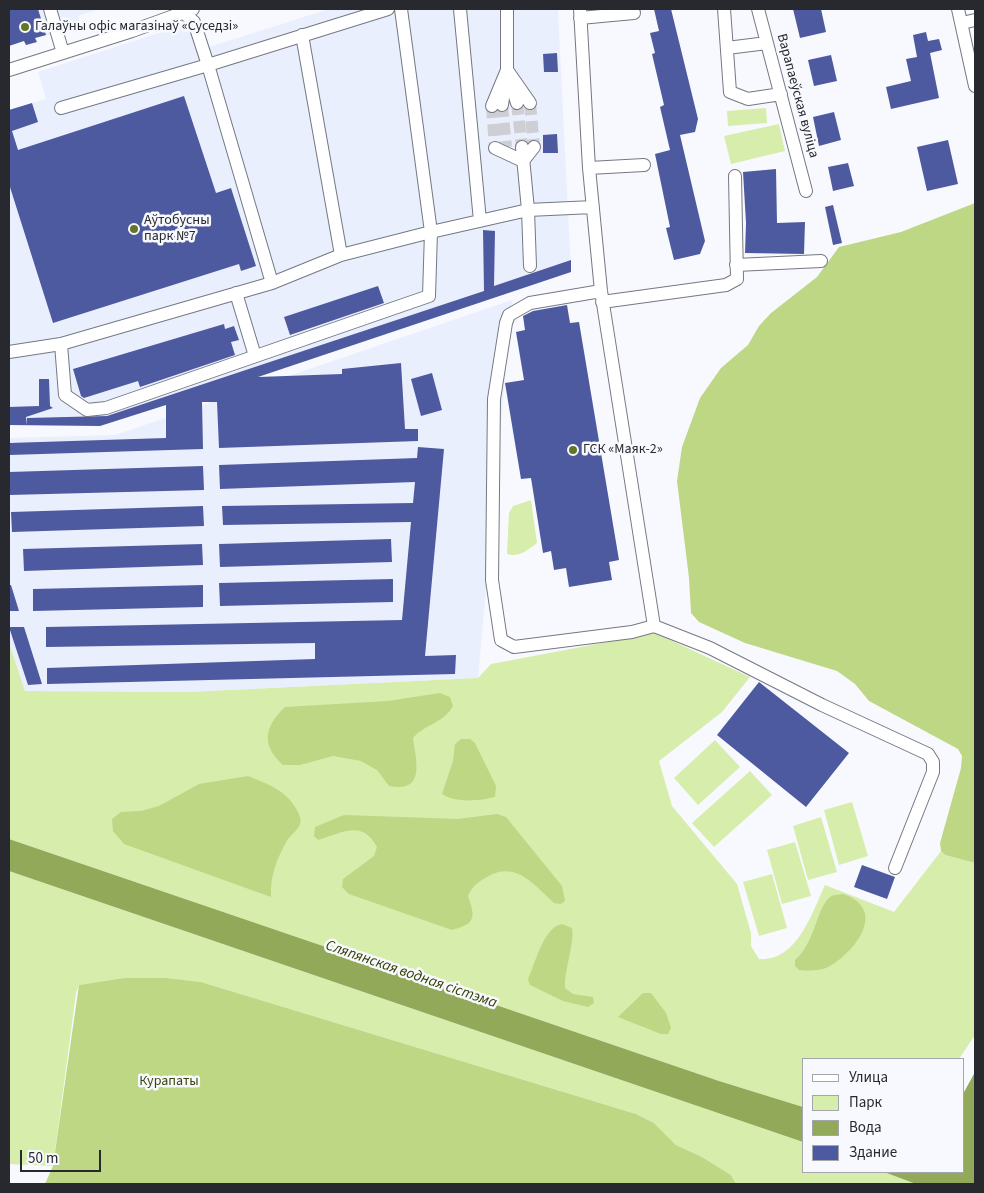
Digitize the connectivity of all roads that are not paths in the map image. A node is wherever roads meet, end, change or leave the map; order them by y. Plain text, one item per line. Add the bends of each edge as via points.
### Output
1 (50, 9) edge
2 (388, 9) edge
3 (401, 9) edge
4 (460, 9) edge
5 (507, 9) edge
6 (724, 9) edge
7 (758, 9) edge
8 (958, 9) edge
9 (188, 10) edge
10 (580, 13) edge
11 (634, 13) dead end
12 (975, 20) edge
13 (962, 23) junction
14 (302, 35) junction
15 (767, 43) junction
16 (727, 48) junction
17 (63, 53) junction
18 (208, 65) junction
19 (9, 70) edge
20 (507, 70) junction
21 (975, 86) edge
22 (780, 94) junction
23 (530, 103) tunnel mouth
24 (517, 104) tunnel mouth
25 (497, 106) tunnel mouth
26 (61, 108) dead end
27 (528, 147) tunnel mouth
28 (501, 148) dead end
29 (523, 161) junction
30 (644, 165) dead end
31 (590, 168) junction
32 (735, 176) dead end
33 (806, 191) dead end
34 (593, 207) junction
35 (528, 210) junction
36 (480, 221) junction
37 (431, 232) junction
38 (341, 255) junction
39 (822, 261) dead end
40 (736, 265) junction
41 (530, 266) dead end
42 (272, 282) junction
43 (236, 293) junction
44 (602, 297) junction
45 (61, 344) junction
46 (9, 352) edge
47 (255, 356) junction
48 (654, 626) junction
49 (895, 868) dead end

1 - 17 street
2 - 14 street
3 - 37 street
4 - 36 street
5 - 20 street
6 - 16 street
7 - 15 street, Варапаеўская вуліца
8 - 13 street
9 - 17 street
9 - 18 street
10 - 11 street
10 - 31 street
12 - 13 street
13 - 21 street
14 - 18 street
14 - 38 street
15 - 16 street
15 - 22 street, Варапаеўская вуліца
16 - 22 street via 730,92 748,99
17 - 19 street
18 - 26 street
18 - 42 street
20 - 23 street
20 - 24 street
20 - 25 street
22 - 33 street, Варапаеўская вуліца
27 - 29 street
28 - 29 street
29 - 35 street
30 - 31 street
31 - 34 street
32 - 40 street
34 - 35 street
34 - 44 street
35 - 36 street
35 - 41 street
36 - 37 street
37 - 38 street
37 - 47 street via 429,296
38 - 42 street
39 - 40 street
40 - 44 street via 736,279 726,285
42 - 43 street
43 - 45 street
43 - 47 street
44 - 48 street
44 - 48 street via 530,303 509,316 506,323 494,399 492,580 499,634 506,644 514,647 632,632
45 - 46 street
45 - 47 street via 65,395 87,410 106,408
48 - 49 street via 710,648 928,754 933,762 933,772

